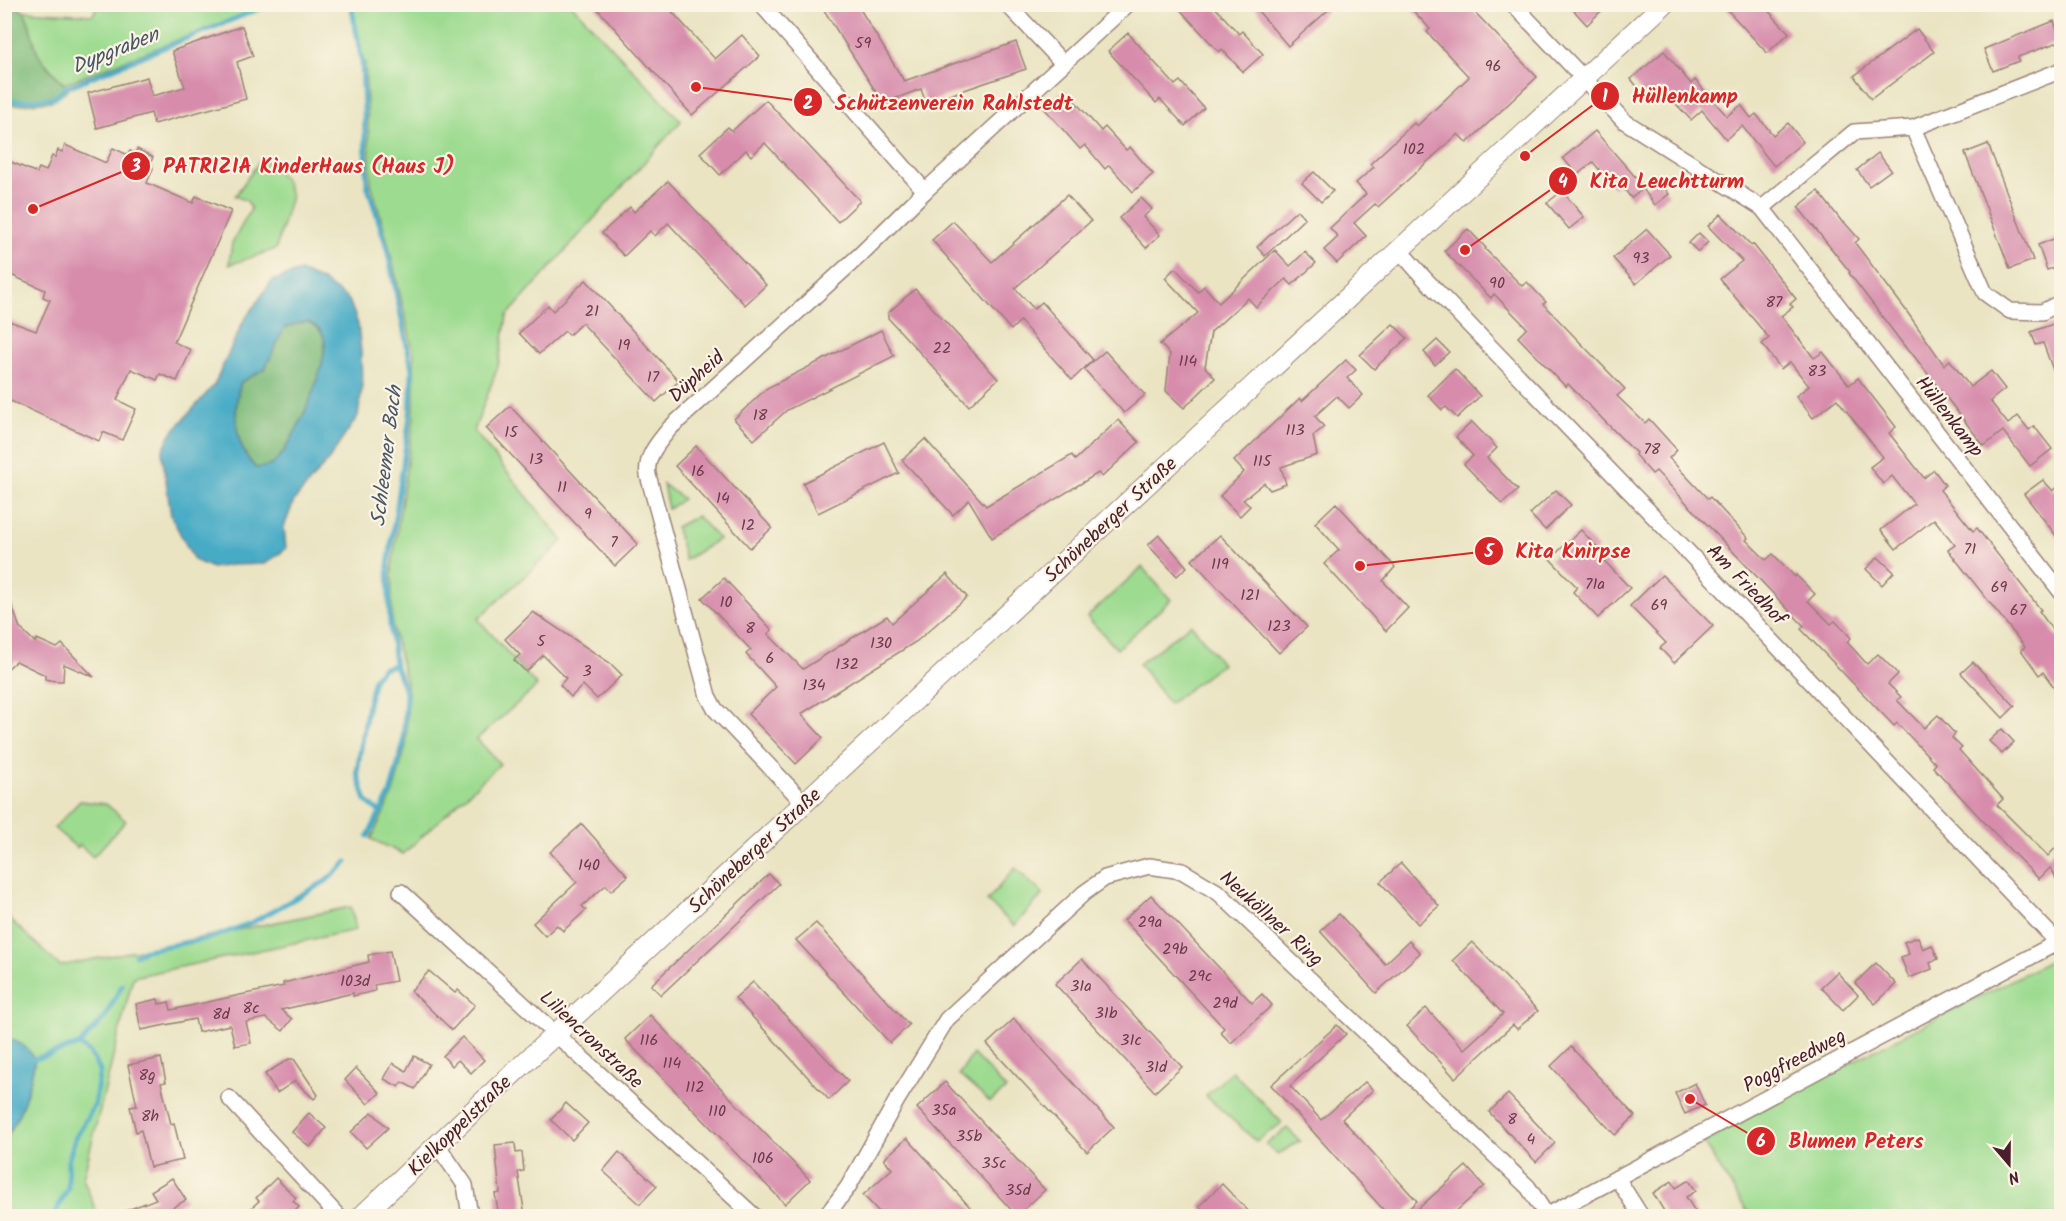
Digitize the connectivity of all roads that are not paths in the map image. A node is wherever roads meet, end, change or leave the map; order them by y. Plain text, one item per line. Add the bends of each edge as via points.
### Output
1 (761, 4) edge
2 (1007, 4) edge
3 (1128, 4) edge
4 (1514, 4) edge
5 (1664, 4) edge
6 (1063, 63) junction
7 (2061, 70) edge
8 (1584, 79) junction
9 (1913, 128) junction
10 (925, 191) junction
11 (1762, 208) junction
12 (1400, 250) junction
13 (2061, 302) edge
14 (2061, 593) edge
15 (805, 804) junction
16 (401, 892) dead end
17 (2060, 943) edge
18 (556, 1035) junction
19 (229, 1098) dead end
20 (438, 1146) junction
21 (1617, 1178) junction
22 (338, 1216) edge
23 (362, 1216) edge
24 (470, 1216) edge
25 (754, 1216) edge
26 (826, 1216) edge
27 (1546, 1216) edge
28 (1641, 1216) edge

1 - 10 street
2 - 6 street
3 - 6 street, Düpheid
4 - 8 street, Hüllenkamp
5 - 8 street, Schöneberger Straße
6 - 10 street, Düpheid
7 - 9 street
8 - 11 street, Hüllenkamp via 1624,121
8 - 12 street, Schöneberger Straße
9 - 11 street via 1854,132
9 - 13 street via 1984,293 2010,311 2042,312
10 - 15 street, Düpheid via 670,428 648,460 648,475 708,696 715,709
11 - 14 street, Hüllenkamp
12 - 15 street, Schöneberger Straße
12 - 17 street, Am Friedhof
15 - 18 street, Schöneberger Straße
16 - 18 street, Liliencronstraße
17 - 21 street, Poggfreedweg
18 - 20 street, Kielkoppelstraße
18 - 25 street, Liliencronstraße
19 - 22 street
20 - 23 street, Kielkoppelstraße
20 - 24 street via 465,1185
21 - 27 street, Poggfreedweg
21 - 28 street
26 - 27 street, Neuköllner Ring via 848,1187 947,1019 1084,893 1105,878 1149,866 1182,871 1219,893 1528,1187

